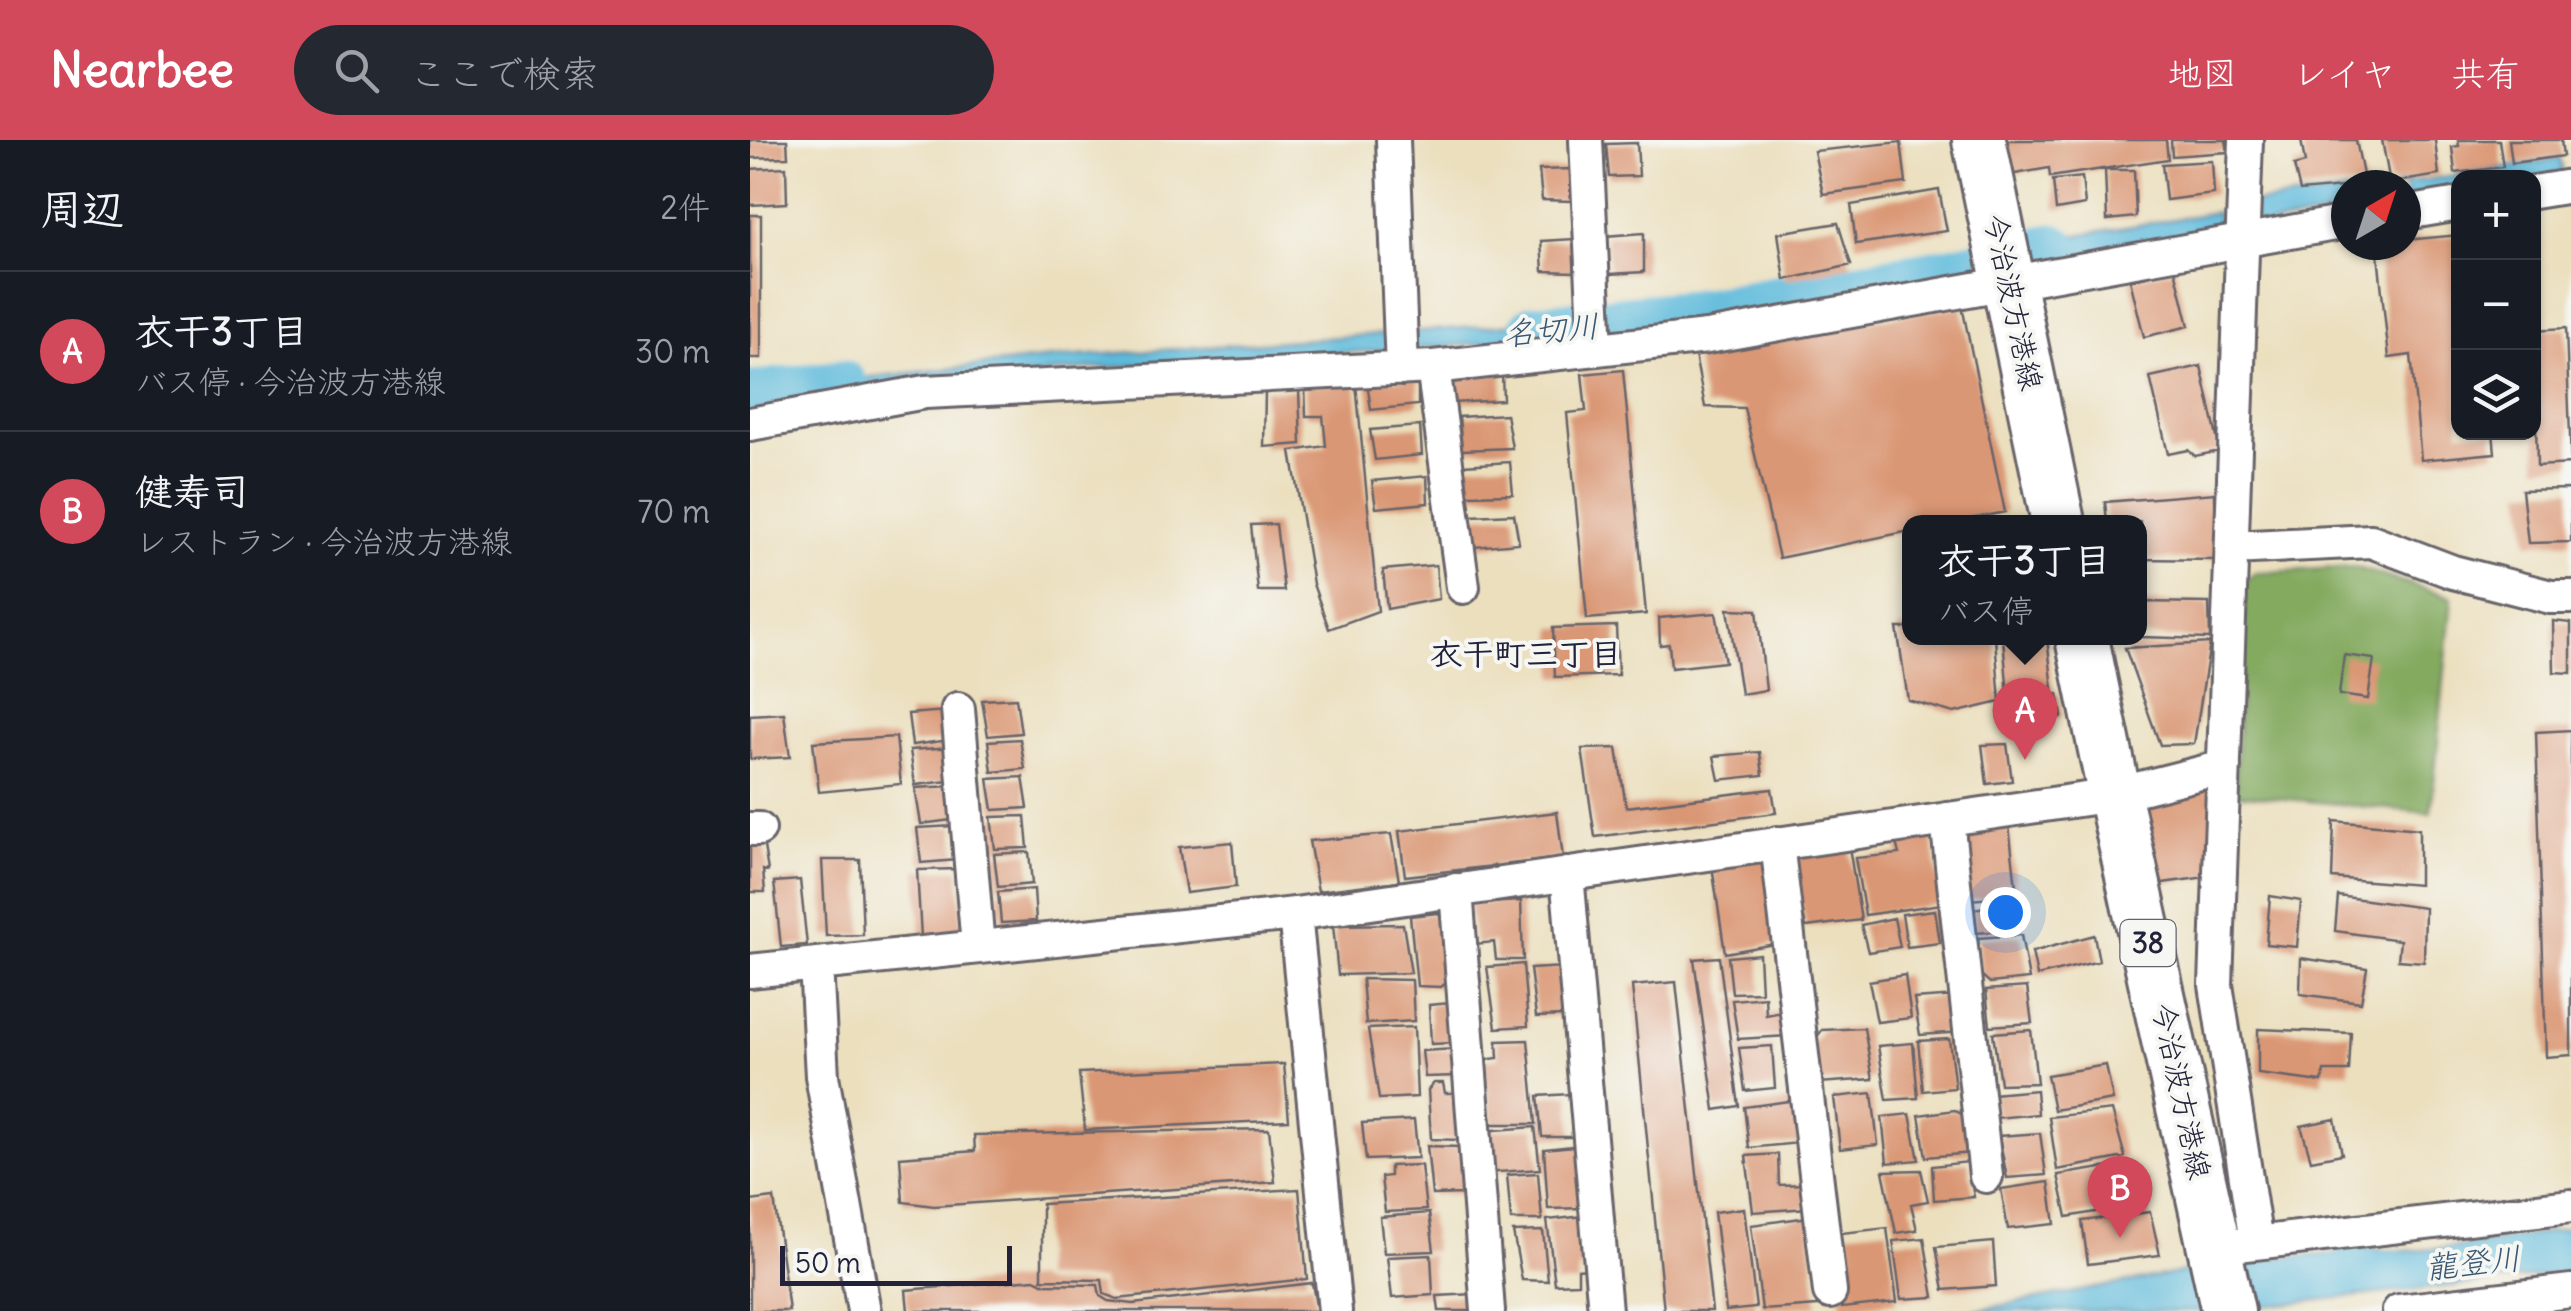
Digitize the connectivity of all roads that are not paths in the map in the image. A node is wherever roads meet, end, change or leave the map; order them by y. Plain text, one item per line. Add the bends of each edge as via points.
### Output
1 (1393, 140) edge
2 (1586, 140) edge
3 (1979, 140) edge
4 (2246, 140) edge
5 (2571, 186) edge
6 (2541, 191) edge
7 (2451, 205) edge
8 (2421, 210) edge
9 (2331, 224) edge
10 (2243, 239) junction
11 (2009, 282) junction
12 (1596, 349) junction
13 (1417, 368) junction
14 (750, 424) edge
15 (2057, 515) edge
16 (2232, 548) junction
17 (1463, 588) dead end
18 (2571, 597) edge
19 (2083, 645) edge
20 (958, 709) dead end
21 (2224, 767) junction
22 (2113, 796) junction
23 (1947, 819) junction
24 (1776, 844) junction
25 (1567, 874) junction
26 (1456, 890) junction
27 (1296, 914) junction
28 (978, 947) junction
29 (816, 964) junction
30 (750, 971) edge
31 (1986, 1176) dead end
32 (2571, 1206) edge
33 (2235, 1246) junction
34 (2571, 1291) edge
35 (1830, 1292) dead end
36 (2415, 1310) edge
37 (864, 1311) edge
38 (1335, 1311) edge
39 (1488, 1311) edge
40 (1605, 1311) edge
41 (2228, 1311) edge

1 - 13 street
2 - 12 street
3 - 11 main road, 今治波方港線
4 - 10 street
5 - 6 street
7 - 8 street
9 - 10 street
10 - 11 street
10 - 16 street
11 - 12 street via 1707,337
11 - 15 main road, 今治波方港線
12 - 13 street
13 - 14 street via 925,392
13 - 17 street
16 - 18 street via 2371,542 2454,572
16 - 21 street
19 - 22 main road, 今治波方港線 / 38
20 - 28 street
21 - 22 street
21 - 33 street via 2216,985
22 - 23 street
22 - 33 main road, 今治波方港線 / 38
23 - 24 street
23 - 31 street
24 - 25 street
24 - 35 street
25 - 26 street
25 - 40 street
26 - 27 street
26 - 39 street
27 - 28 street
27 - 38 street
28 - 29 street
29 - 30 street
29 - 37 street via 822,1076
32 - 33 street
33 - 41 main road, 今治波方港線 / 38
34 - 36 street

